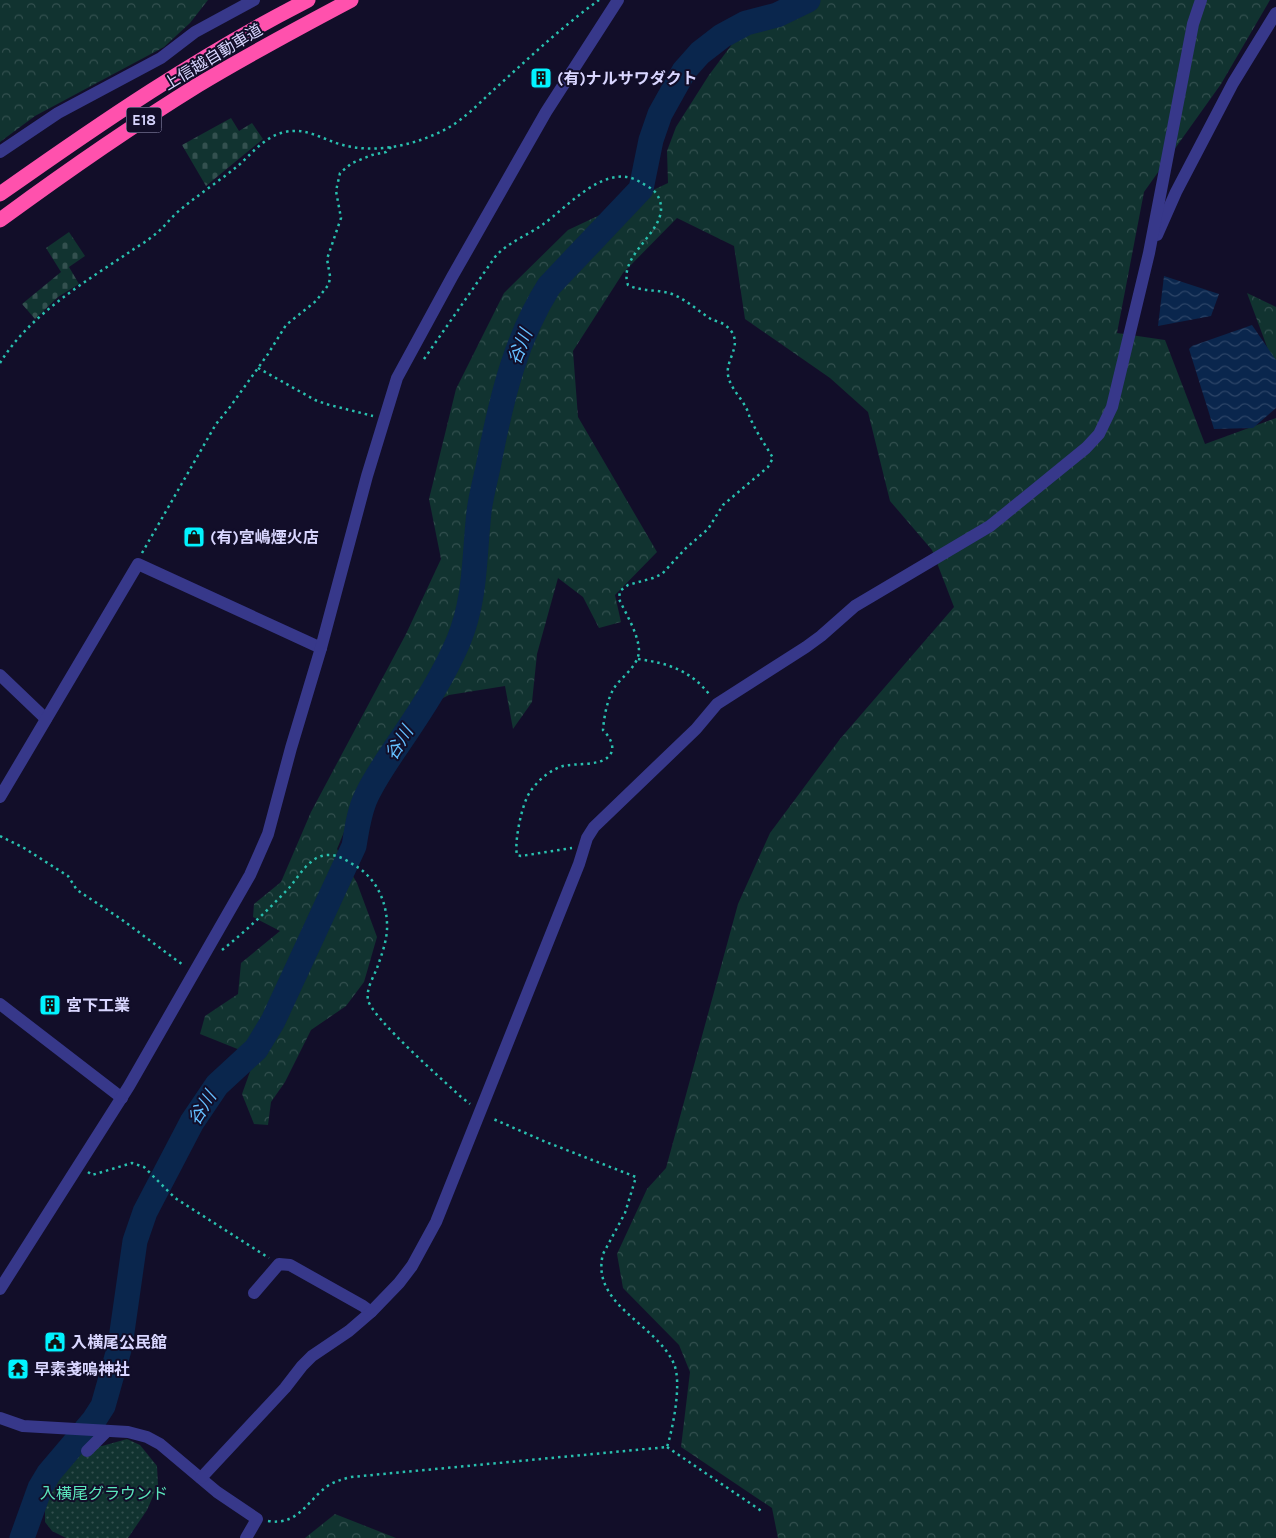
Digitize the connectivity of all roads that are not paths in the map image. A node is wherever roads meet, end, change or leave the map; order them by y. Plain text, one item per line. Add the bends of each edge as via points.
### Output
1 (254, 0) edge
2 (308, 0) edge
3 (351, 0) edge
4 (618, 0) edge
5 (1201, 0) edge
6 (1276, 13) edge
7 (74, 141) junction
8 (0, 152) edge
9 (0, 181) edge
10 (0, 194) edge
11 (5, 217) edge
12 (1149, 253) junction
13 (321, 648) junction
14 (0, 675) edge
15 (46, 719) junction
16 (0, 797) edge
17 (0, 1004) edge
18 (122, 1098) junction
19 (0, 1289) edge
20 (254, 1293) dead end
21 (371, 1312) junction
22 (0, 1418) edge
23 (103, 1434) junction
24 (87, 1451) dead end
25 (201, 1478) junction
26 (246, 1538) edge

1 - 8 street via 195,32 161,58 58,113
2 - 7 highway, 上信越自動車道 / E18 via 188,67
3 - 11 highway, 上信越自動車道 / E18 via 199,84
4 - 13 street via 546,112 397,378
5 - 12 street via 1193,24
6 - 12 street via 1233,83 1176,192
7 - 9 highway
7 - 10 highway, 上信越自動車道 / E18
12 - 21 street via 1112,407 1099,434 1086,448 990,526 855,606 821,636 717,704 696,729 594,827 436,1222 399,1283
13 - 15 street via 138,564
13 - 18 street via 268,834 250,875
14 - 15 street
15 - 16 street
17 - 18 street
18 - 19 street
20 - 21 street via 279,1264 290,1265
21 - 25 street via 312,1356
22 - 23 street via 22,1426
23 - 24 street
23 - 25 street via 128,1432 147,1437
25 - 26 street via 257,1519

